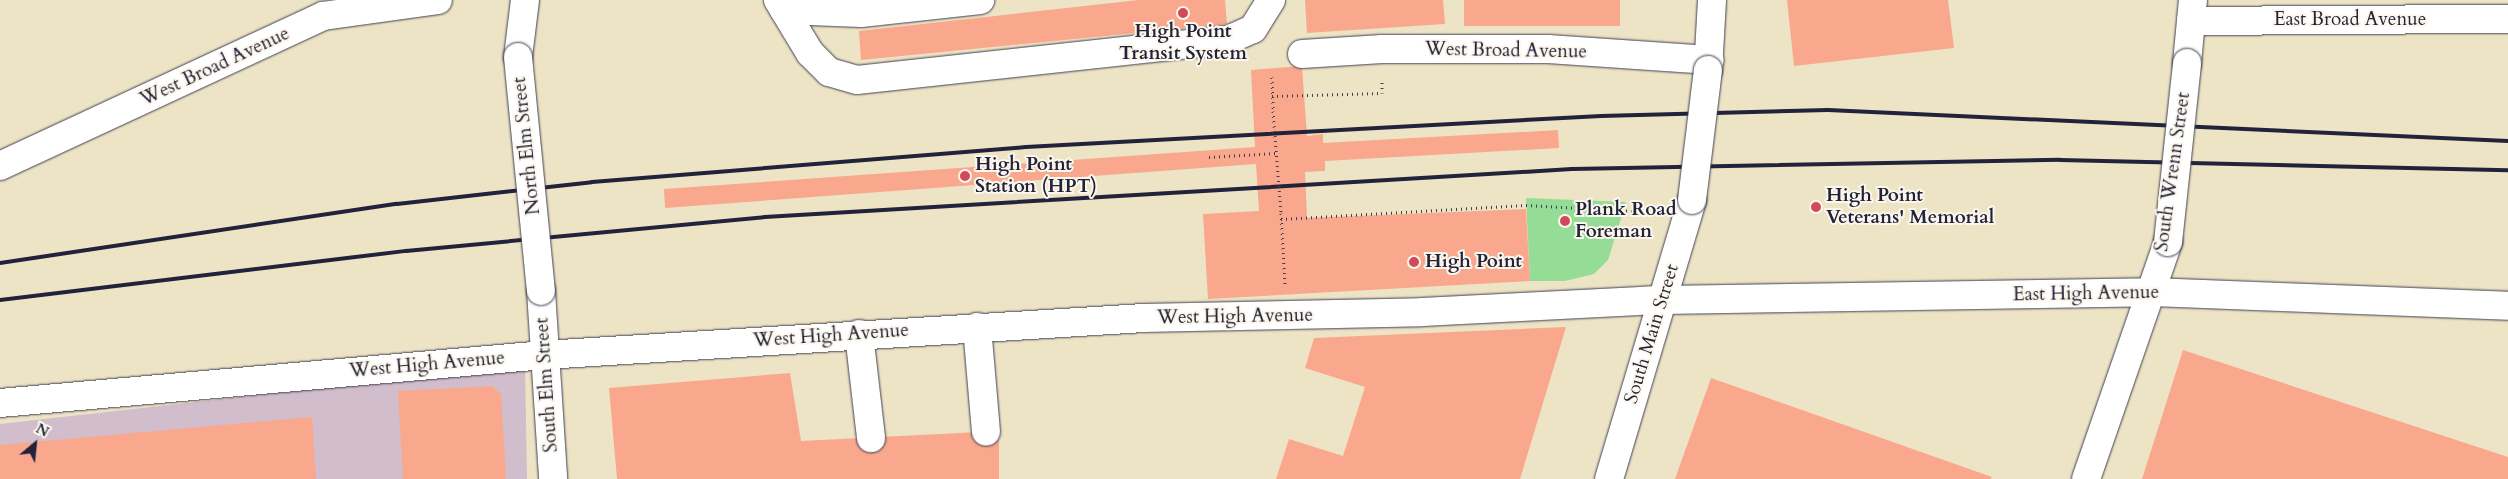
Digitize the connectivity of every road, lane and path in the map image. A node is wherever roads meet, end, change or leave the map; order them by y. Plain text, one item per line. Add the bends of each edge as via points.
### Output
1 (434, 0) edge
2 (438, 0) edge
3 (525, 0) edge
4 (980, 0) edge
5 (1271, 0) edge
6 (1712, 0) edge
7 (781, 5) edge
8 (2192, 10) edge
9 (2490, 13) edge
10 (1302, 54) dead end
11 (1709, 65) junction
12 (1272, 77) dead end
13 (1382, 77) dead end
14 (1272, 96) junction
15 (1276, 153) junction
16 (1208, 157) dead end
17 (0, 166) edge
18 (1634, 210) dead end
19 (1281, 219) junction
20 (541, 291) joint
21 (2150, 292) junction
22 (1286, 296) dead end
23 (1663, 300) junction
24 (2508, 306) edge
25 (977, 327) junction
26 (859, 334) junction
27 (544, 355) junction
28 (0, 403) edge
29 (986, 432) dead end
30 (871, 438) dead end
31 (553, 479) edge
32 (1609, 479) edge
33 (2086, 479) edge

1 - 2 street, West Broad Avenue
1 - 17 street, West Broad Avenue via 323,16
3 - 20 street, North Elm Street, bridge via 518,58
4 - 7 street via 861,13
5 - 7 street via 1253,29 1228,40 857,80 829,72 810,54
6 - 11 street, South Main Street
8 - 9 street, East Broad Avenue
8 - 21 street, South Wrenn Street, bridge via 2168,242
10 - 11 street, West Broad Avenue via 1382,49 1548,49
11 - 23 street, South Main Street, bridge via 1692,200
12 - 14 path
13 - 14 path via 1382,93
14 - 15 path, bridge
15 - 16 path
15 - 19 path, bridge
18 - 19 path via 1526,205
19 - 22 path
20 - 27 street, South Elm Street
21 - 23 street, East High Avenue
21 - 24 street, East High Avenue
21 - 33 street, South Wrenn Street
23 - 25 street, West High Avenue
23 - 32 street, South Main Street
25 - 26 street, West High Avenue
25 - 29 street
26 - 27 street, West High Avenue
26 - 30 street
27 - 28 street, West High Avenue
27 - 31 street, South Elm Street

